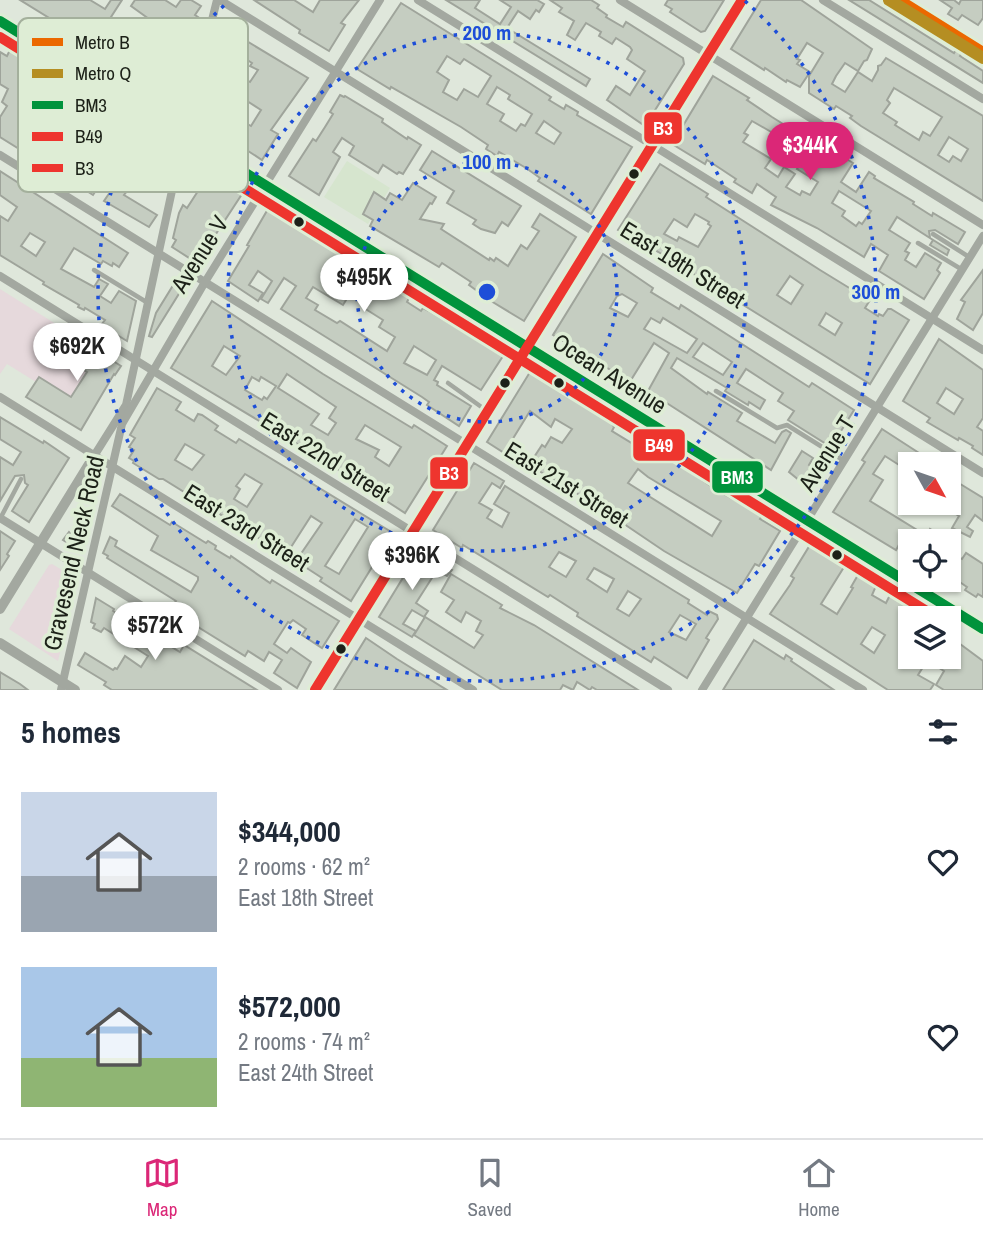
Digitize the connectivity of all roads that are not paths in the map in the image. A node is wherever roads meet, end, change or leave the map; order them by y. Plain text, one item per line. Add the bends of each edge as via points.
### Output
1 (218, 0) edge
2 (380, 0) edge
3 (418, 0) edge
4 (620, 0) edge
5 (742, 0) edge
6 (823, 0) edge
7 (214, 18) edge
8 (247, 18) edge
9 (248, 18) edge
10 (0, 21) edge
11 (18, 32) edge
12 (708, 54) junction
13 (335, 72) junction
14 (983, 99) edge
15 (652, 145) junction
16 (0, 155) edge
17 (18, 166) edge
18 (248, 175) edge
19 (266, 186) junction
20 (60, 192) edge
21 (173, 192) edge
22 (983, 225) edge
23 (933, 234) dead end
24 (598, 235) junction
25 (983, 236) edge
26 (918, 243) dead end
27 (160, 254) junction
28 (970, 257) junction
29 (94, 270) dead end
30 (962, 270) junction
31 (0, 276) edge
32 (205, 282) junction
33 (148, 303) junction
34 (932, 318) junction
35 (528, 347) junction
36 (983, 350) edge
37 (135, 360) junction
38 (153, 371) junction
39 (448, 383) dead end
40 (716, 391) dead end
41 (0, 397) edge
42 (877, 407) junction
43 (488, 411) junction
44 (122, 424) joint
45 (467, 445) junction
46 (94, 456) junction
47 (844, 461) junction
48 (112, 467) junction
49 (983, 473) edge
50 (21, 479) dead end
51 (0, 518) edge
52 (807, 520) junction
53 (413, 532) junction
54 (41, 543) junction
55 (88, 573) junction
56 (0, 609) edge
57 (746, 618) junction
58 (358, 619) junction
59 (983, 629) edge
60 (0, 643) edge
61 (62, 686) edge
62 (75, 690) edge
63 (278, 690) edge
64 (315, 690) edge
65 (473, 690) edge
66 (668, 690) edge
67 (702, 690) edge
68 (863, 690) edge

1 - 7 street
1 - 8 street, East 19th Street
2 - 13 street, Avenue V
3 - 15 street
4 - 12 street
5 - 12 main road
6 - 14 street
9 - 13 street, East 19th Street
10 - 11 main road, Ocean Avenue
12 - 15 main road
12 - 22 street
13 - 19 street, Avenue V
13 - 24 street, East 19th Street
15 - 24 main road
15 - 34 street
16 - 17 street, East 21st Street
18 - 19 main road, Ocean Avenue
19 - 32 street, Avenue V
19 - 35 main road, Ocean Avenue
20 - 27 street, East 21st Street
21 - 27 street
23 - 28 lane
24 - 35 main road
24 - 42 street, East 19th Street
25 - 28 street, Avenue T
26 - 30 lane
27 - 32 street, East 21st Street
27 - 33 street
28 - 30 street, Avenue T
29 - 33 lane
30 - 34 street, Avenue T
31 - 37 street, East 22nd Street
32 - 38 street, Avenue V
32 - 45 street, East 21st Street
33 - 37 street
34 - 36 street
34 - 42 street, Avenue T
35 - 43 main road
35 - 52 main road, Ocean Avenue
37 - 38 street, East 22nd Street
37 - 46 street via 126,405
38 - 44 street, Avenue V
38 - 53 street, East 22nd Street
39 - 43 lane
40 - 47 lane via 777,428 787,425
41 - 46 street, East 23rd Street
42 - 47 street, Avenue T
42 - 49 street, East 19th Street
43 - 45 main road
44 - 48 street, Gravesend Neck Road
45 - 53 main road
45 - 57 street, East 21st Street
46 - 48 street, East 23rd Street
46 - 54 street
47 - 52 street, Avenue T
48 - 55 street, Gravesend Neck Road
48 - 58 street, East 23rd Street
50 - 51 lane
51 - 54 street
52 - 57 street, Avenue T
52 - 59 main road, Ocean Avenue
53 - 58 main road
53 - 66 street, East 22nd Street
54 - 55 street
54 - 56 street
55 - 61 street, Gravesend Neck Road
55 - 63 street
57 - 67 street, Avenue T
57 - 68 street, East 21st Street
58 - 64 main road
58 - 65 street, East 23rd Street
60 - 61 main road
61 - 62 main road

